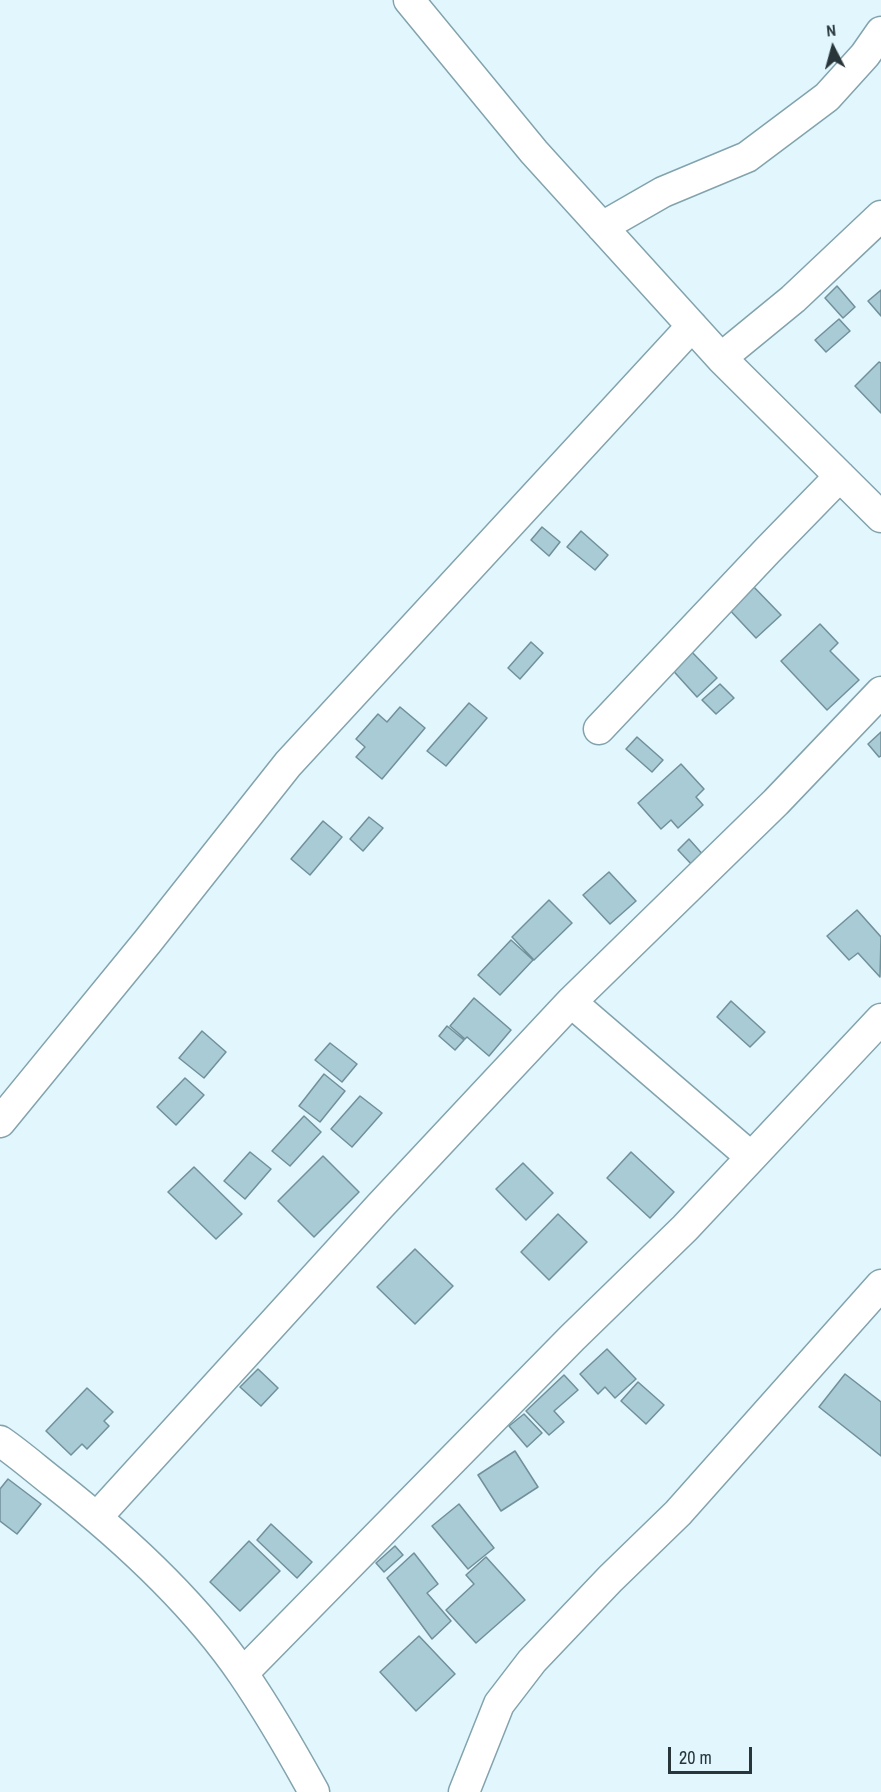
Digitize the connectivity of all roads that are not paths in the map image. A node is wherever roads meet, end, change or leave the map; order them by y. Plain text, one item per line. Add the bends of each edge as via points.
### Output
1 (409, 0) edge
2 (881, 32) edge
3 (881, 216) edge
4 (602, 227) junction
5 (692, 326) junction
6 (721, 358) junction
7 (840, 477) junction
8 (875, 501) edge
9 (881, 692) edge
10 (599, 729) dead end
11 (571, 1002) junction
12 (881, 1019) edge
13 (0, 1122) edge
14 (751, 1158) junction
15 (878, 1295) edge
16 (0, 1441) edge
17 (97, 1517) junction
18 (243, 1673) junction
19 (314, 1792) edge
20 (464, 1792) edge

1 - 4 street via 534,152
2 - 4 street via 827,97 747,157 663,192
3 - 6 street via 793,299
4 - 5 street
5 - 6 street
5 - 13 street via 288,764
6 - 7 street
7 - 8 street
7 - 10 street
9 - 11 street via 776,802
11 - 14 street
11 - 17 street
12 - 14 street
14 - 18 street
15 - 20 street via 678,1513 532,1661 499,1704
16 - 17 street
17 - 18 street via 165,1581
18 - 19 street

